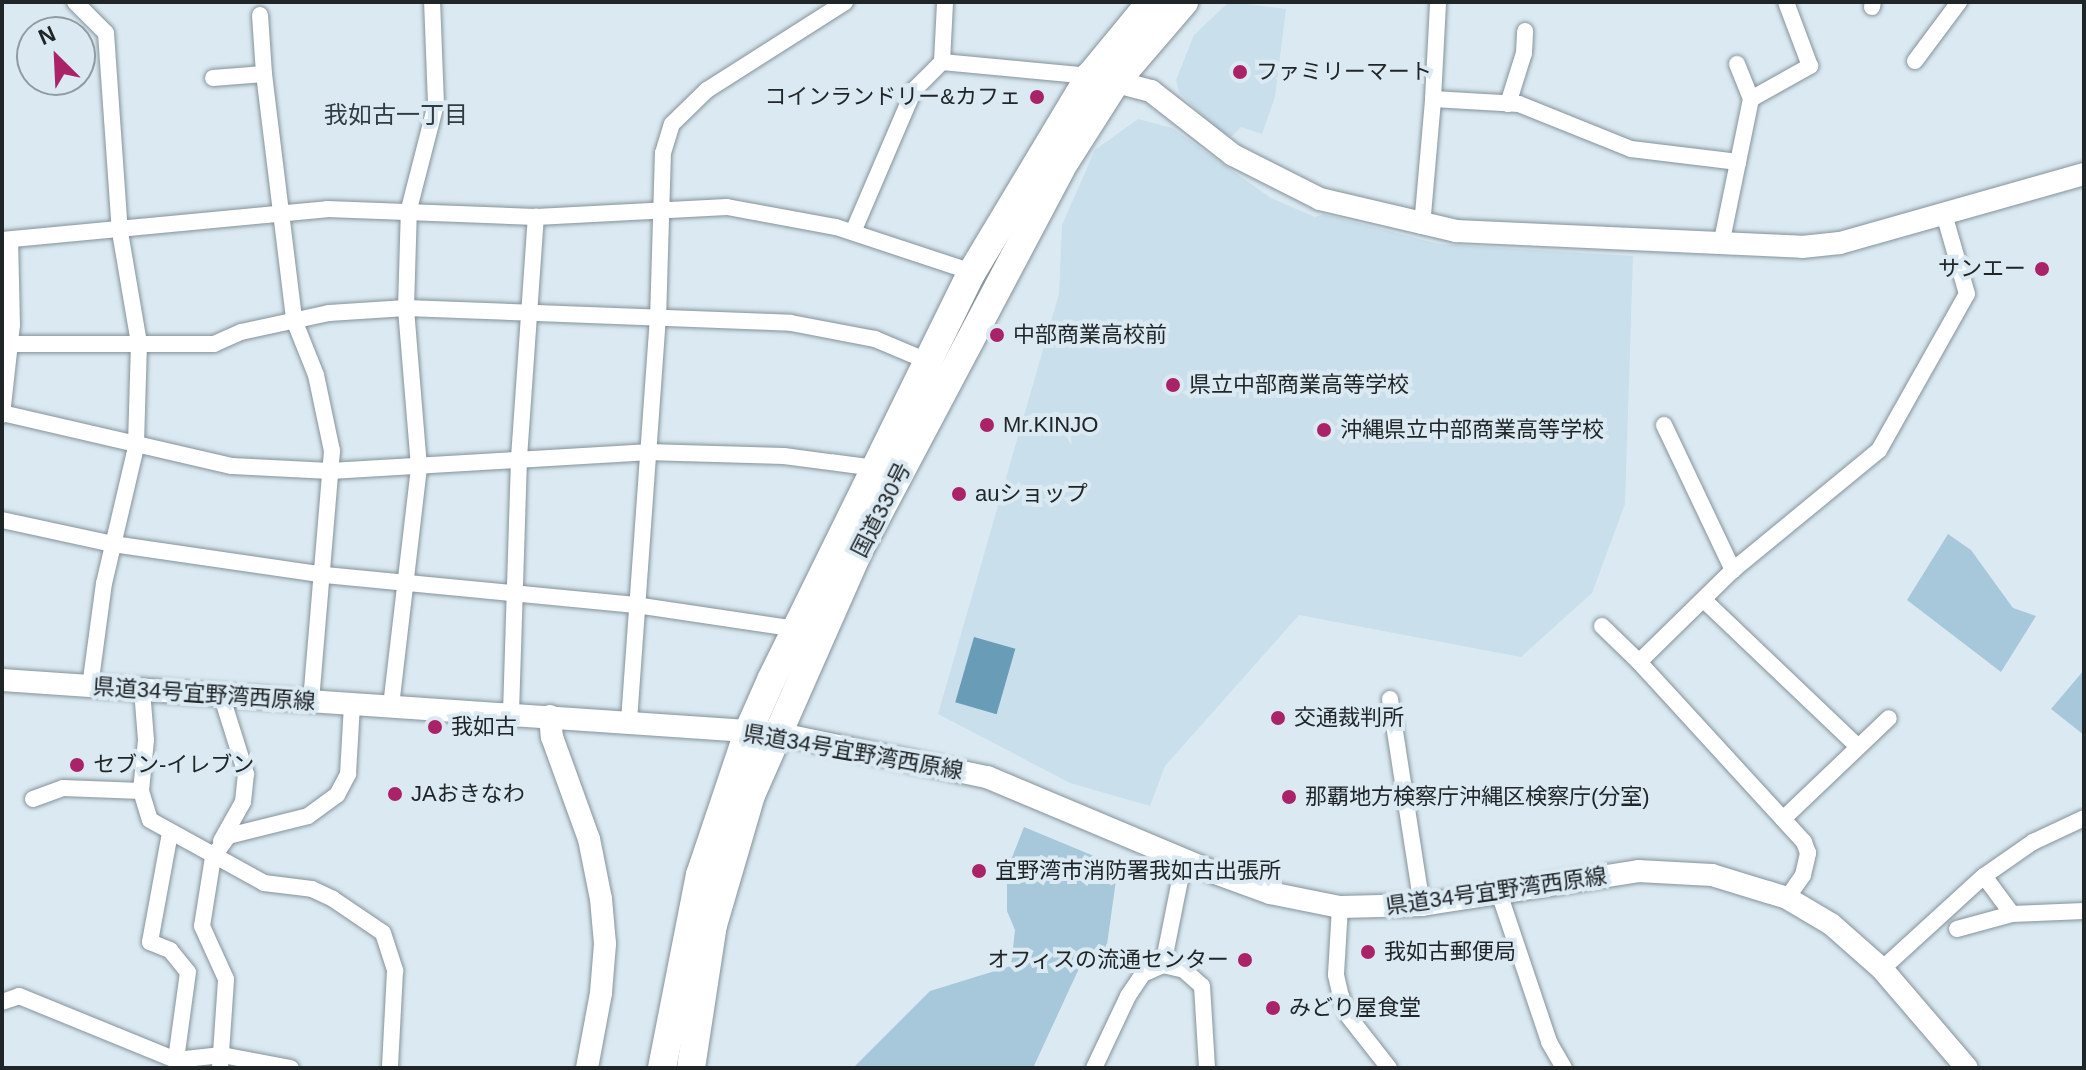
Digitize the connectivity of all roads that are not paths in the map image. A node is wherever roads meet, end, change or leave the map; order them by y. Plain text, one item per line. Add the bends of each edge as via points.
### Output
1 (75, 2) edge
2 (432, 2) edge
3 (845, 2) edge
4 (945, 2) edge
5 (1151, 2) edge
6 (1184, 2) edge
7 (1438, 2) edge
8 (1786, 2) edge
9 (1959, 2) edge
10 (260, 15) dead end
11 (1525, 31) dead end
12 (1915, 61) dead end
13 (942, 62) junction
14 (1737, 64) dead end
15 (264, 74) junction
16 (213, 78) dead end
17 (1104, 78) junction
18 (1433, 99) junction
19 (1751, 99) junction
20 (1508, 104) junction
21 (1738, 162) junction
22 (2084, 174) edge
23 (663, 208) junction
24 (409, 209) junction
25 (283, 214) junction
26 (1944, 214) junction
27 (536, 217) junction
28 (1422, 226) junction
29 (120, 232) junction
30 (853, 232) junction
31 (6, 240) edge
32 (1721, 245) junction
33 (972, 272) junction
34 (406, 308) junction
35 (533, 315) junction
36 (294, 320) junction
37 (658, 320) junction
38 (139, 343) junction
39 (6, 344) edge
40 (927, 361) junction
41 (2, 414) edge
42 (1664, 425) dead end
43 (136, 447) junction
44 (646, 452) junction
45 (519, 458) junction
46 (419, 467) junction
47 (875, 468) junction
48 (330, 471) junction
49 (2, 520) edge
50 (113, 544) junction
51 (1733, 570) junction
52 (325, 575) junction
53 (405, 580) junction
54 (516, 592) junction
55 (1706, 602) junction
56 (636, 605) junction
57 (1602, 626) dead end
58 (796, 629) junction
59 (1639, 662) junction
60 (2, 680) edge
61 (90, 686) junction
62 (142, 690) junction
63 (221, 694) junction
64 (1390, 699) dead end
65 (311, 701) junction
66 (352, 704) junction
67 (391, 706) junction
68 (511, 713) junction
69 (550, 716) junction
70 (1889, 718) dead end
71 (629, 721) junction
72 (748, 732) junction
73 (776, 733) junction
74 (1856, 745) junction
75 (141, 791) junction
76 (33, 799) dead end
77 (2084, 818) edge
78 (1783, 819) junction
79 (170, 833) junction
80 (216, 852) junction
81 (1184, 860) junction
82 (1984, 876) junction
83 (1499, 893) junction
84 (1787, 898) junction
85 (1422, 905) junction
86 (1340, 907) junction
87 (2084, 911) edge
88 (2012, 914) junction
89 (1957, 929) dead end
90 (1163, 965) junction
91 (1882, 969) junction
92 (2, 1002) edge
93 (176, 1060) junction
94 (221, 1062) edge
95 (291, 1068) edge
96 (390, 1068) edge
97 (587, 1068) edge
98 (662, 1068) edge
99 (691, 1068) edge
100 (1094, 1068) edge
101 (1207, 1068) edge
102 (1389, 1068) edge
103 (1564, 1068) edge
104 (1967, 1068) edge

1 - 29 street via 106,33
2 - 24 street via 436,104
3 - 23 street via 707,90 672,124 663,153
4 - 13 street
5 - 17 highway, 国道330号
6 - 17 highway, 国道330号
7 - 18 street
8 - 19 street via 1810,66
9 - 12 street
10 - 15 street
11 - 20 street via 1524,53
13 - 17 street
13 - 30 street via 914,90
14 - 19 street
15 - 16 street
15 - 25 street
17 - 28 main road via 1151,91 1233,155 1287,184 1354,210
17 - 33 highway, 国道330号
17 - 73 highway, 国道330号 via 858,552
18 - 20 street
18 - 28 street
19 - 21 street
20 - 21 street via 1631,149
21 - 32 street
22 - 26 main road
23 - 27 street
23 - 30 street via 727,207
23 - 37 street
24 - 25 street
24 - 27 street
24 - 34 street
25 - 29 street
25 - 36 street
26 - 32 main road via 1840,243
26 - 51 street via 1967,294 1887,438 1862,466
27 - 35 street
28 - 32 main road
29 - 31 street
29 - 38 street
30 - 33 street
31 - 39 street
33 - 40 highway, 国道330号
34 - 35 street
34 - 36 street
34 - 46 street
35 - 37 street
35 - 45 street
36 - 38 street via 214,344
36 - 48 street via 325,410
37 - 40 street via 791,323 875,339
37 - 44 street
38 - 39 street via 74,348
38 - 43 street
39 - 41 street
40 - 47 highway, 国道330号
41 - 43 street
42 - 51 street
43 - 48 street via 232,466
43 - 50 street
44 - 45 street
44 - 47 street via 784,456
44 - 56 street
45 - 46 street
45 - 54 street
46 - 48 street
46 - 53 street
47 - 58 highway, 国道330号
48 - 52 street
49 - 50 street
50 - 52 street
50 - 61 street
51 - 55 street
52 - 53 street
52 - 65 street
53 - 54 street
53 - 67 street
54 - 56 street
54 - 68 street
55 - 59 street
55 - 74 street
56 - 58 street
56 - 71 street
57 - 59 street
58 - 72 highway, 国道330号
59 - 78 street
60 - 61 main road, 県道34号宜野湾西原線
61 - 62 main road, 県道34号宜野湾西原線
62 - 63 main road, 県道34号宜野湾西原線
62 - 75 street via 146,740
63 - 65 main road, 県道34号宜野湾西原線
63 - 80 street via 246,774 243,802
64 - 85 street
65 - 66 main road, 県道34号宜野湾西原線
66 - 67 main road, 県道34号宜野湾西原線
66 - 80 street via 348,774 337,795 308,816 243,829
67 - 68 main road, 県道34号宜野湾西原線
68 - 69 main road, 県道34号宜野湾西原線
69 - 71 main road, 県道34号宜野湾西原線
69 - 97 main road via 552,737 589,839 601,899 602,981
70 - 74 street
71 - 72 main road, 県道34号宜野湾西原線
72 - 73 main road, 県道34号宜野湾西原線
72 - 98 highway, 国道330号 via 700,875
73 - 81 main road, 県道34号宜野湾西原線 via 987,777
73 - 99 highway, 国道330号 via 751,795 713,925
74 - 78 street
75 - 76 street via 63,788
75 - 79 street via 150,820
77 - 82 street via 2033,842
78 - 84 street via 1808,853 1803,875
79 - 80 street
79 - 93 street via 150,942 170,950 188,972
80 - 94 street via 202,926 226,979
80 - 96 street via 264,883 322,894 383,933 395,971
81 - 86 main road, 県道34号宜野湾西原線 via 1270,893
81 - 90 street
82 - 88 street
82 - 91 street
83 - 84 main road, 県道34号宜野湾西原線 via 1604,874 1673,871 1712,875
83 - 85 main road, 県道34号宜野湾西原線
83 - 103 street via 1549,1042
84 - 91 main road, 県道34号宜野湾西原線 via 1831,924
85 - 86 main road, 県道34号宜野湾西原線
86 - 102 street via 1336,975 1341,996 1349,1017
87 - 88 street
88 - 89 street
90 - 100 street via 1143,974 1128,996
90 - 101 street via 1184,970 1202,986
91 - 104 main road, 県道34号宜野湾西原線
92 - 93 street via 19,996
93 - 94 street
94 - 95 street

